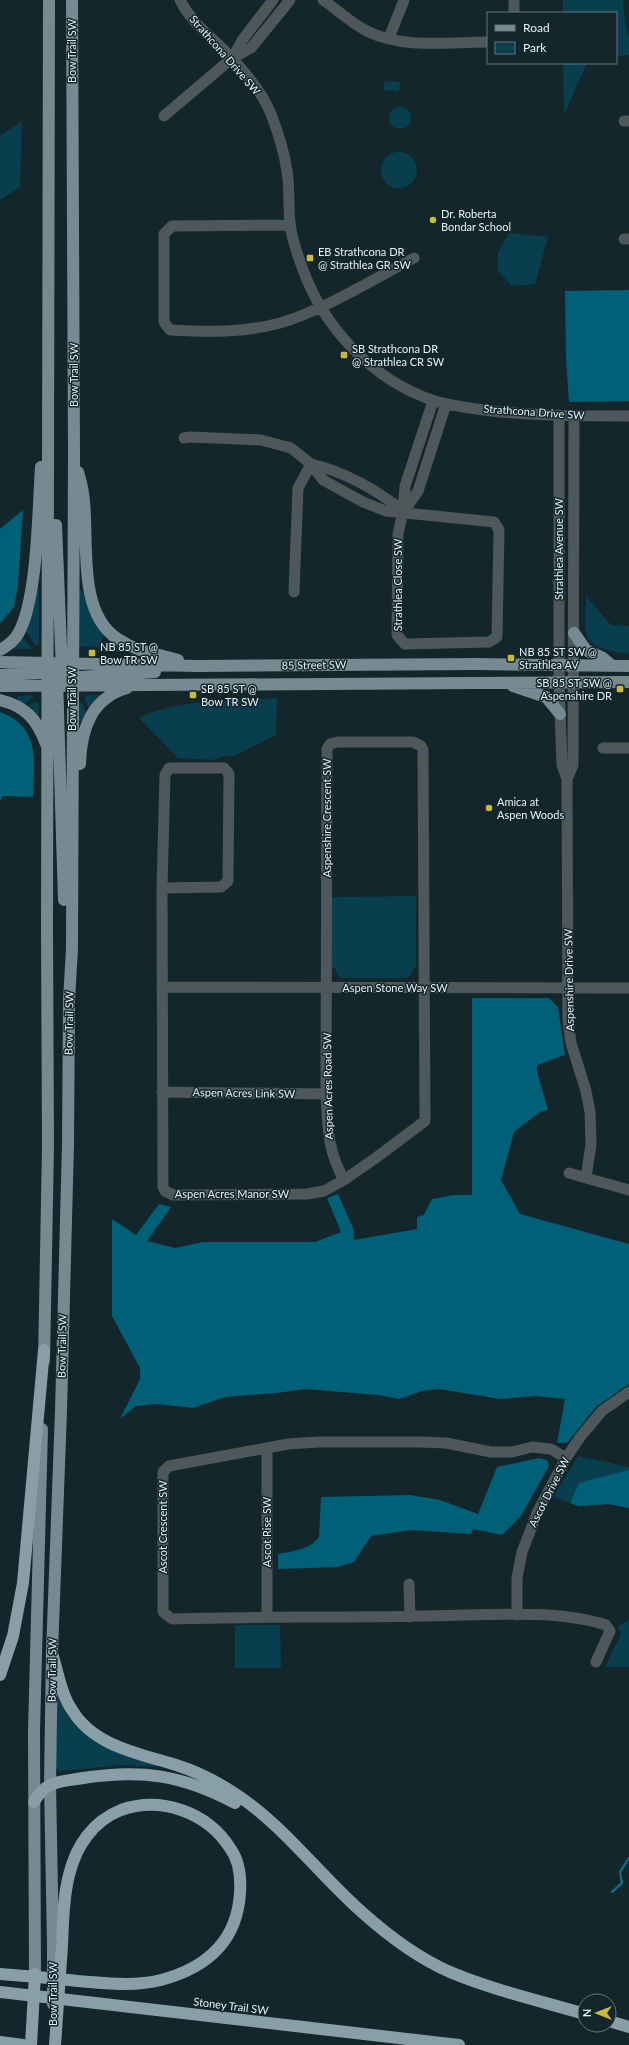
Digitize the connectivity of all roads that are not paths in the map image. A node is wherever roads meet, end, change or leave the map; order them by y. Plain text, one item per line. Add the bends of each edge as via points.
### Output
1 (49, 0) edge
2 (72, 0) edge
3 (180, 0) edge
4 (272, 0) edge
5 (290, 0) edge
6 (323, 0) edge
7 (404, 0) edge
8 (514, 0) edge
9 (514, 12) edge
10 (389, 38) junction
11 (487, 42) edge
12 (231, 59) junction
13 (164, 116) dead end
14 (290, 225) junction
15 (414, 258) dead end
16 (321, 306) junction
17 (49, 385) junction
18 (433, 400) junction
19 (446, 404) junction
20 (559, 415) junction
21 (574, 416) junction
22 (629, 416) edge
23 (184, 438) dead end
24 (74, 453) junction
25 (310, 464) junction
26 (403, 511) junction
27 (294, 592) dead end
28 (574, 633) junction
29 (0, 650) edge
30 (0, 662) edge
31 (559, 665) junction
32 (574, 665) junction
33 (198, 666) junction
34 (275, 666) junction
35 (611, 666) junction
36 (629, 666) edge
37 (0, 675) edge
38 (60, 675) junction
39 (502, 682) junction
40 (559, 682) junction
41 (574, 682) junction
42 (629, 682) edge
43 (0, 686) edge
44 (136, 686) junction
45 (0, 700) edge
46 (560, 714) junction
47 (603, 748) dead end
48 (629, 748) edge
49 (48, 750) junction
50 (567, 779) junction
51 (162, 888) junction
52 (72, 949) junction
53 (162, 987) junction
54 (327, 988) junction
55 (423, 988) junction
56 (568, 988) junction
57 (629, 988) edge
58 (69, 1000) junction
59 (162, 1092) junction
60 (326, 1094) junction
61 (569, 1173) dead end
62 (586, 1178) junction
63 (344, 1180) junction
64 (629, 1190) edge
65 (44, 1350) junction
66 (629, 1392) edge
67 (267, 1448) junction
68 (566, 1458) junction
69 (410, 1584) dead end
70 (517, 1615) junction
71 (267, 1616) junction
72 (410, 1617) junction
73 (52, 1653) junction
74 (596, 1662) dead end
75 (0, 1675) edge
76 (50, 1783) junction
77 (34, 1802) junction
78 (272, 1822) junction
79 (57, 1946) junction
80 (0, 1974) edge
81 (35, 1974) joint
82 (0, 1992) edge
83 (577, 2012) edge
84 (617, 2023) edge
85 (629, 2027) edge
86 (0, 2042) edge
87 (23, 2045) edge
88 (30, 2045) edge
89 (54, 2045) edge
90 (459, 2045) edge

1 - 17 main road, Bow Trail SW
2 - 24 main road, Bow Trail SW
3 - 12 street, Strathcona Drive SW via 196,25
4 - 12 street
5 - 12 street via 251,48
6 - 10 street via 368,32
7 - 10 street
8 - 9 street
10 - 11 street via 415,42
12 - 13 street
12 - 14 street, Strathcona Drive SW via 256,87 270,111 287,172
14 - 16 street, Strathcona Drive SW via 302,267
14 - 16 street via 172,226 167,229 164,234 164,322 170,330 238,331 280,323
15 - 16 street
16 - 18 street, Strathcona Drive SW via 344,340 373,367 405,388
17 - 29 main road via 45,405 30,591 19,632
17 - 38 main road
18 - 19 street, Strathcona Drive SW
18 - 26 street via 405,486
19 - 20 street, Strathcona Drive SW via 500,412
19 - 26 street via 418,491
20 - 21 street, Strathcona Drive SW
20 - 31 street, Strathlea Avenue SW
21 - 22 street, Strathcona Drive SW
21 - 28 street, Strathlea Avenue SW
23 - 25 street via 261,440 291,448
24 - 33 main road via 83,493 91,596 101,622 107,631 141,652
24 - 38 main road, Bow Trail SW
25 - 26 street via 323,480 363,502 386,511
25 - 27 street via 298,488 296,499
26 - 26 street, Strathlea Close SW via 398,534 397,635 405,644 489,642 497,637 499,530 494,522
28 - 32 street, Strathlea Avenue SW
28 - 35 main road via 586,650 603,658
30 - 38 main road, 85 Street SW
31 - 32 main road, 85 Street SW
31 - 34 main road, 85 Street SW
31 - 40 street, Strathlea Avenue SW
32 - 35 main road, 85 Street SW
32 - 41 street, Strathlea Avenue SW
33 - 34 main road, 85 Street SW
33 - 38 main road, 85 Street SW
34 - 38 main road
35 - 36 main road, 85 Street SW
37 - 38 main road
38 - 43 main road, 85 Street SW
38 - 44 main road, 85 Street SW
38 - 49 main road, Bow Trail SW
38 - 52 main road, Bow Trail SW
38 - 58 main road
39 - 40 main road, 85 Street SW
39 - 44 main road, 85 Street SW
39 - 46 main road via 546,697
40 - 41 main road, 85 Street SW
40 - 46 street, Aspenshire Drive SW
41 - 42 main road, 85 Street SW
41 - 50 street, Aspenshire Drive SW via 573,764
44 - 52 main road via 122,690 102,702 91,714 83,732 77,900
45 - 49 main road via 12,703 26,712 36,724
46 - 50 street, Aspenshire Drive SW via 562,764
47 - 48 street
49 - 65 main road, Bow Trail SW via 48,1147
50 - 56 street, Aspenshire Drive SW
51 - 51 street, Aspen Acres Manor SW via 167,769 224,768 229,774 228,880 221,887
51 - 53 street, Aspen Acres Manor SW
52 - 58 main road, Bow Trail SW
53 - 54 street, Aspen Stone Way SW
53 - 59 street, Aspen Acres Manor SW
54 - 55 street, Aspen Stone Way SW
54 - 55 street, Aspenshire Crescent SW via 327,749 330,744 338,742 413,742 422,748
54 - 60 street, Aspen Acres Road SW
55 - 56 street, Aspen Stone Way SW
55 - 63 street, Aspen Acres Manor SW via 425,1121
56 - 57 street, Aspen Stone Way SW
56 - 62 street, Aspenshire Drive SW via 571,1044 590,1112 591,1144
58 - 73 main road, Bow Trail SW via 68,1144
59 - 60 street, Aspen Acres Link SW
59 - 63 street, Aspen Acres Manor SW via 162,1182 163,1187 173,1196 307,1194 324,1191
60 - 63 street, Aspen Acres Road SW via 328,1142
61 - 62 street
62 - 64 street
65 - 75 highway via 23,1583 13,1636
65 - 77 main road, Bow Trail SW via 35,1656
66 - 68 street, Ascot Drive SW via 602,1411
67 - 68 street, Ascot Crescent SW via 318,1442 420,1442 491,1452 512,1452 532,1448 551,1450
67 - 71 street, Ascot Rise SW
67 - 71 street, Ascot Crescent SW via 169,1466 163,1472 163,1612 172,1619
68 - 70 street, Ascot Drive SW via 538,1512 522,1552 517,1578
69 - 72 street
70 - 72 street, Ascot Crescent SW
70 - 74 street, Ascot Crescent SW via 586,1618 606,1624 610,1631
71 - 72 street, Ascot Crescent SW
73 - 76 main road, Bow Trail SW
73 - 78 highway via 70,1709 89,1730 110,1743 201,1775 234,1793
76 - 77 highway via 38,1794
76 - 78 highway via 111,1774 140,1773 167,1777 210,1789
76 - 79 main road, Bow Trail SW
77 - 81 main road, Bow Trail SW
78 - 83 highway via 363,1914 427,1960 450,1972 479,1982
79 - 80 highway via 69,1874 76,1853 92,1829 110,1814 140,1805 159,1804 183,1810 203,1820 231,1848 238,1866 240,1886 236,1919 228,1938 201,1964 160,1980 135,1983 113,1984
79 - 89 highway, bridge
81 - 88 highway, bridge
82 - 90 highway, Stoney Trail SW
84 - 85 highway
86 - 87 highway

